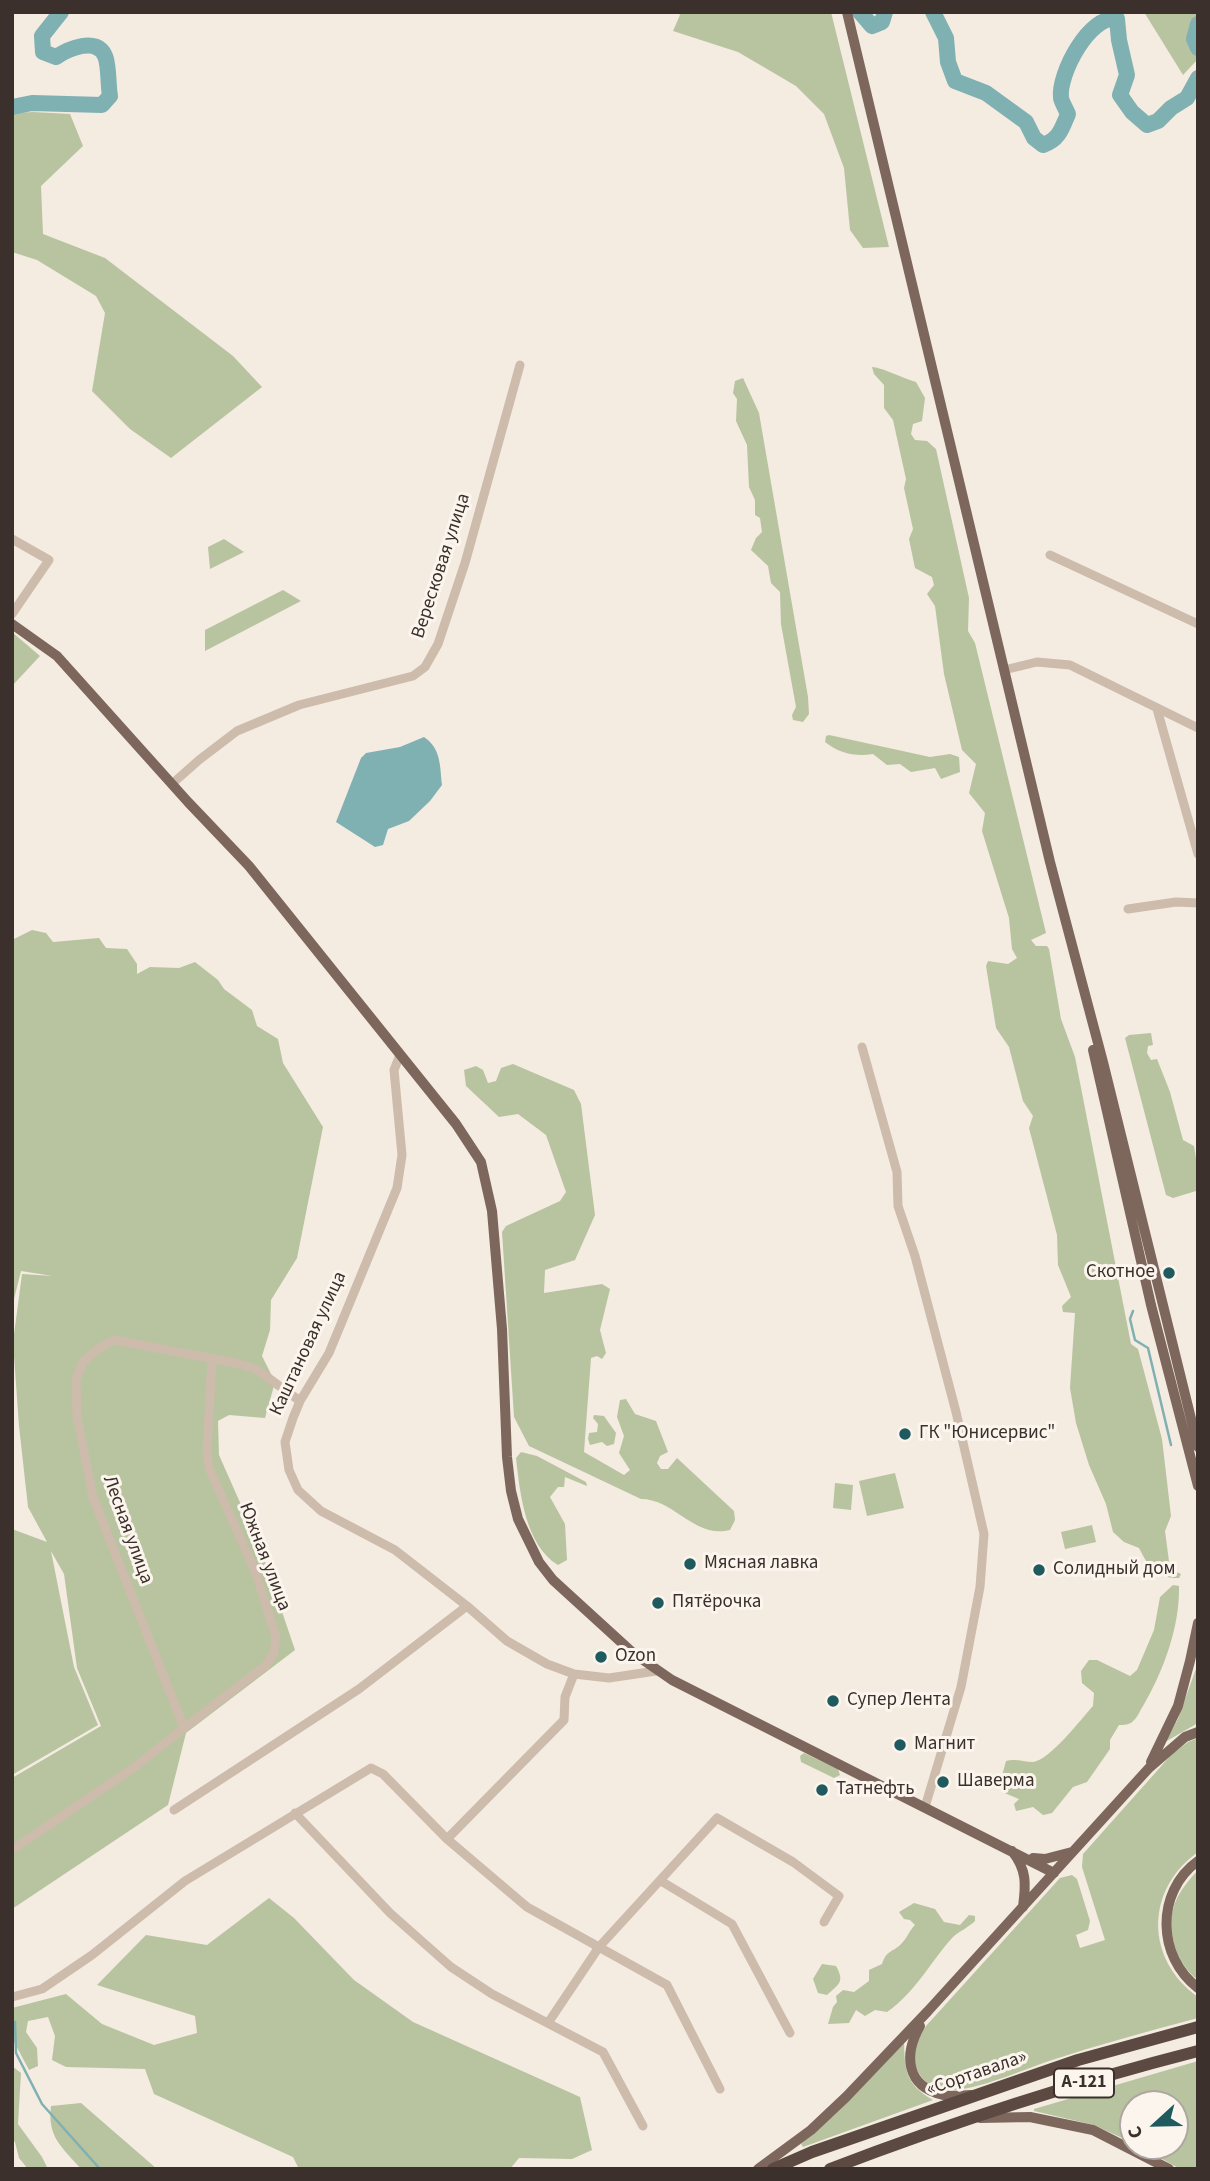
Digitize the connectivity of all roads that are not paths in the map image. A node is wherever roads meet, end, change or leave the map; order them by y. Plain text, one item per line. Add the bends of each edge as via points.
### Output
1 (847, 12) edge
2 (520, 365) dead end
3 (12, 539) edge
4 (1050, 555) dead end
5 (12, 614) edge
6 (12, 624) edge
7 (1198, 624) edge
8 (1004, 670) junction
9 (1157, 709) junction
10 (1198, 728) edge
11 (173, 783) junction
12 (1198, 854) edge
13 (1057, 890) junction
14 (1198, 903) edge
15 (1128, 909) dead end
16 (862, 1047) dead end
17 (400, 1055) junction
18 (212, 1358) junction
19 (300, 1401) junction
20 (1198, 1447) edge
21 (1198, 1486) edge
22 (467, 1606) junction
23 (1198, 1623) edge
24 (656, 1671) junction
25 (574, 1674) junction
26 (184, 1728) junction
27 (1198, 1732) edge
28 (1149, 1768) junction
29 (925, 1807) junction
30 (174, 1810) dead end
31 (295, 1812) junction
32 (447, 1839) junction
33 (1010, 1849) junction
34 (12, 1850) edge
35 (1072, 1852) junction
36 (1027, 1858) junction
37 (1198, 1861) edge
38 (1054, 1872) junction
39 (661, 1881) junction
40 (1023, 1907) junction
41 (824, 1922) dead end
42 (598, 1947) junction
43 (1198, 1988) edge
44 (12, 1997) edge
45 (928, 2011) junction
46 (548, 2023) junction
47 (1198, 2027) edge
48 (790, 2033) dead end
49 (1198, 2051) edge
50 (720, 2089) dead end
51 (972, 2095) junction
52 (971, 2119) junction
53 (643, 2126) dead end
54 (758, 2169) edge
55 (773, 2169) edge
56 (830, 2169) edge
57 (1170, 2169) edge

1 - 8 main road
2 - 11 street, Вересковая улица via 465,562 438,644 425,667 412,676 299,705 237,731
3 - 5 street via 49,560
4 - 7 street
6 - 11 main road via 57,656
8 - 9 street via 1037,662 1070,665
8 - 13 main road
9 - 10 street
9 - 12 street
11 - 17 main road via 265,884
13 - 20 main road
13 - 21 main road via 1112,1141
14 - 15 street
16 - 29 street via 897,1172 898,1206 915,1256 984,1534 961,1688
17 - 19 street, Каштановая улица via 394,1070 402,1155 397,1188 329,1353
17 - 24 main road via 481,1162 492,1211 511,1491 526,1540 553,1580
18 - 19 street, Лесная улица via 256,1369
18 - 26 street, Южная улица via 209,1468 256,1573 276,1636 274,1653 266,1665
18 - 26 street, Лесная улица via 114,1340 83,1362 75,1380 77,1416 93,1496
19 - 22 street, Каштановая улица via 285,1442 298,1490 321,1511 395,1550
22 - 25 street, Каштановая улица via 507,1641
22 - 30 street via 359,1689
23 - 28 main road via 1178,1706
24 - 25 street, Каштановая улица via 610,1678
24 - 29 main road
25 - 32 street via 565,1697 564,1720
26 - 34 street
27 - 28 main road via 1185,1737
28 - 35 main road
29 - 33 main road
31 - 32 street via 371,1768 383,1774
31 - 44 street via 185,1881 42,1989
31 - 46 street via 390,1913 451,1966
32 - 42 street via 527,1907
33 - 36 main road
33 - 40 main road via 1027,1880
35 - 36 main road
35 - 38 main road
36 - 38 main road
37 - 43 main road via 1179,1880 1165,1920 1174,1961
38 - 40 main road
39 - 41 street via 717,1818 793,1862 839,1896
39 - 42 street
39 - 48 street via 732,1924
40 - 45 main road
42 - 46 street
42 - 50 street via 667,1985
45 - 51 main road via 908,2054 911,2070 930,2091
45 - 54 main road via 811,2130
46 - 53 street via 603,2052
47 - 51 highway, «Сортавала» / А-121
49 - 52 highway, А-121
51 - 55 highway, «Сортавала» / А-121
52 - 56 highway, А-121
52 - 57 main road via 1030,2118 1093,2130

